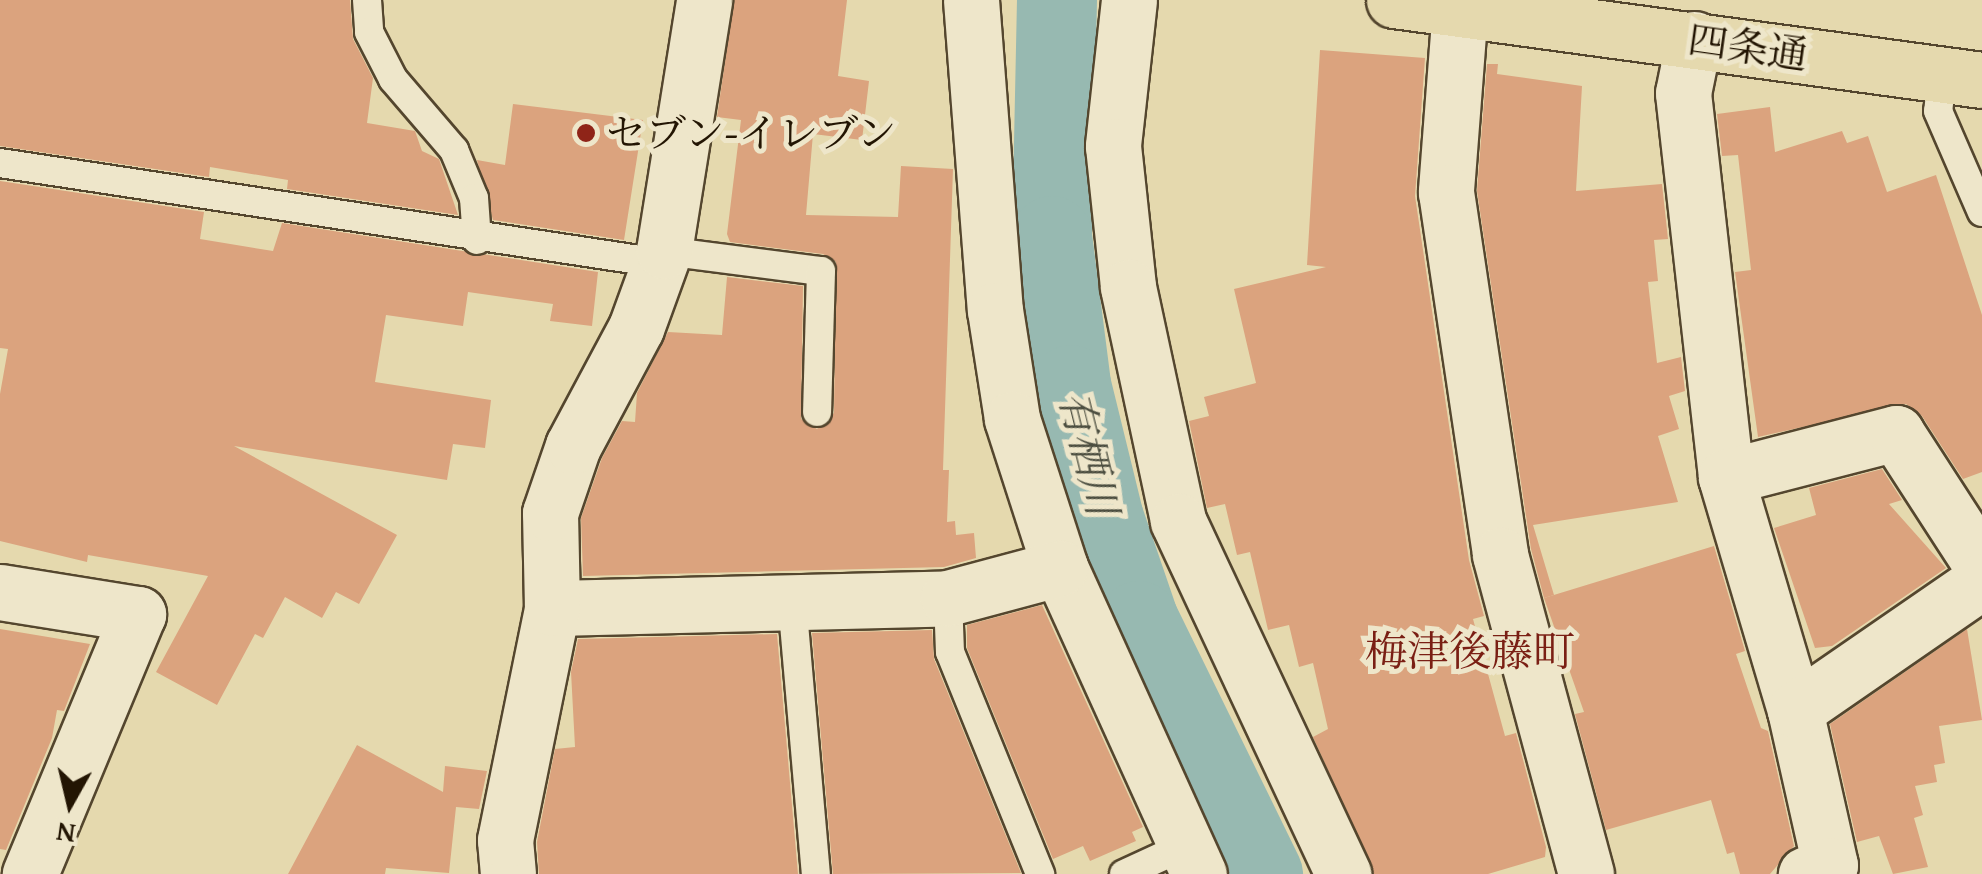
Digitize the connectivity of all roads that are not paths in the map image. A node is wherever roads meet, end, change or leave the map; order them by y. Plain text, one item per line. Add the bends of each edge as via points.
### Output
1 (367, 0) edge
2 (704, 0) edge
3 (971, 0) edge
4 (1129, 0) edge
5 (1394, 0) edge
6 (1460, 8) junction
7 (1694, 39) junction
8 (1962, 78) edge
9 (0, 163) edge
10 (1982, 212) edge
11 (476, 240) junction
12 (661, 257) junction
13 (817, 412) dead end
14 (1726, 478) junction
15 (1982, 566) edge
16 (1060, 568) junction
17 (1982, 581) edge
18 (0, 592) edge
19 (948, 598) junction
20 (792, 602) junction
21 (552, 608) junction
22 (1795, 710) junction
23 (1192, 860) edge
24 (30, 874) edge
25 (508, 874) edge
26 (816, 874) edge
27 (1040, 874) edge
28 (1124, 874) edge
29 (1343, 874) edge
30 (1586, 874) edge
31 (1806, 874) edge

1 - 11 lane via 369,32 393,80 454,150 474,198
2 - 12 street
3 - 16 street via 1012,419
4 - 29 street via 1114,146 1128,287 1178,520
5 - 6 main road, 四条通
6 - 7 main road, 四条通
6 - 30 street via 1446,192 1500,555
7 - 8 main road, 四条通
7 - 14 street via 1682,93
8 - 10 lane via 1938,111
9 - 11 lane
11 - 12 lane
12 - 13 lane via 821,271
12 - 21 street via 636,328 573,446 550,513
14 - 15 street via 1896,433
14 - 22 street
16 - 19 street
16 - 23 street
17 - 22 street
18 - 24 street via 138,614
19 - 20 street
19 - 27 lane via 950,652
20 - 21 street
20 - 26 lane
21 - 25 street via 505,840
22 - 31 street via 1830,865
23 - 28 lane

